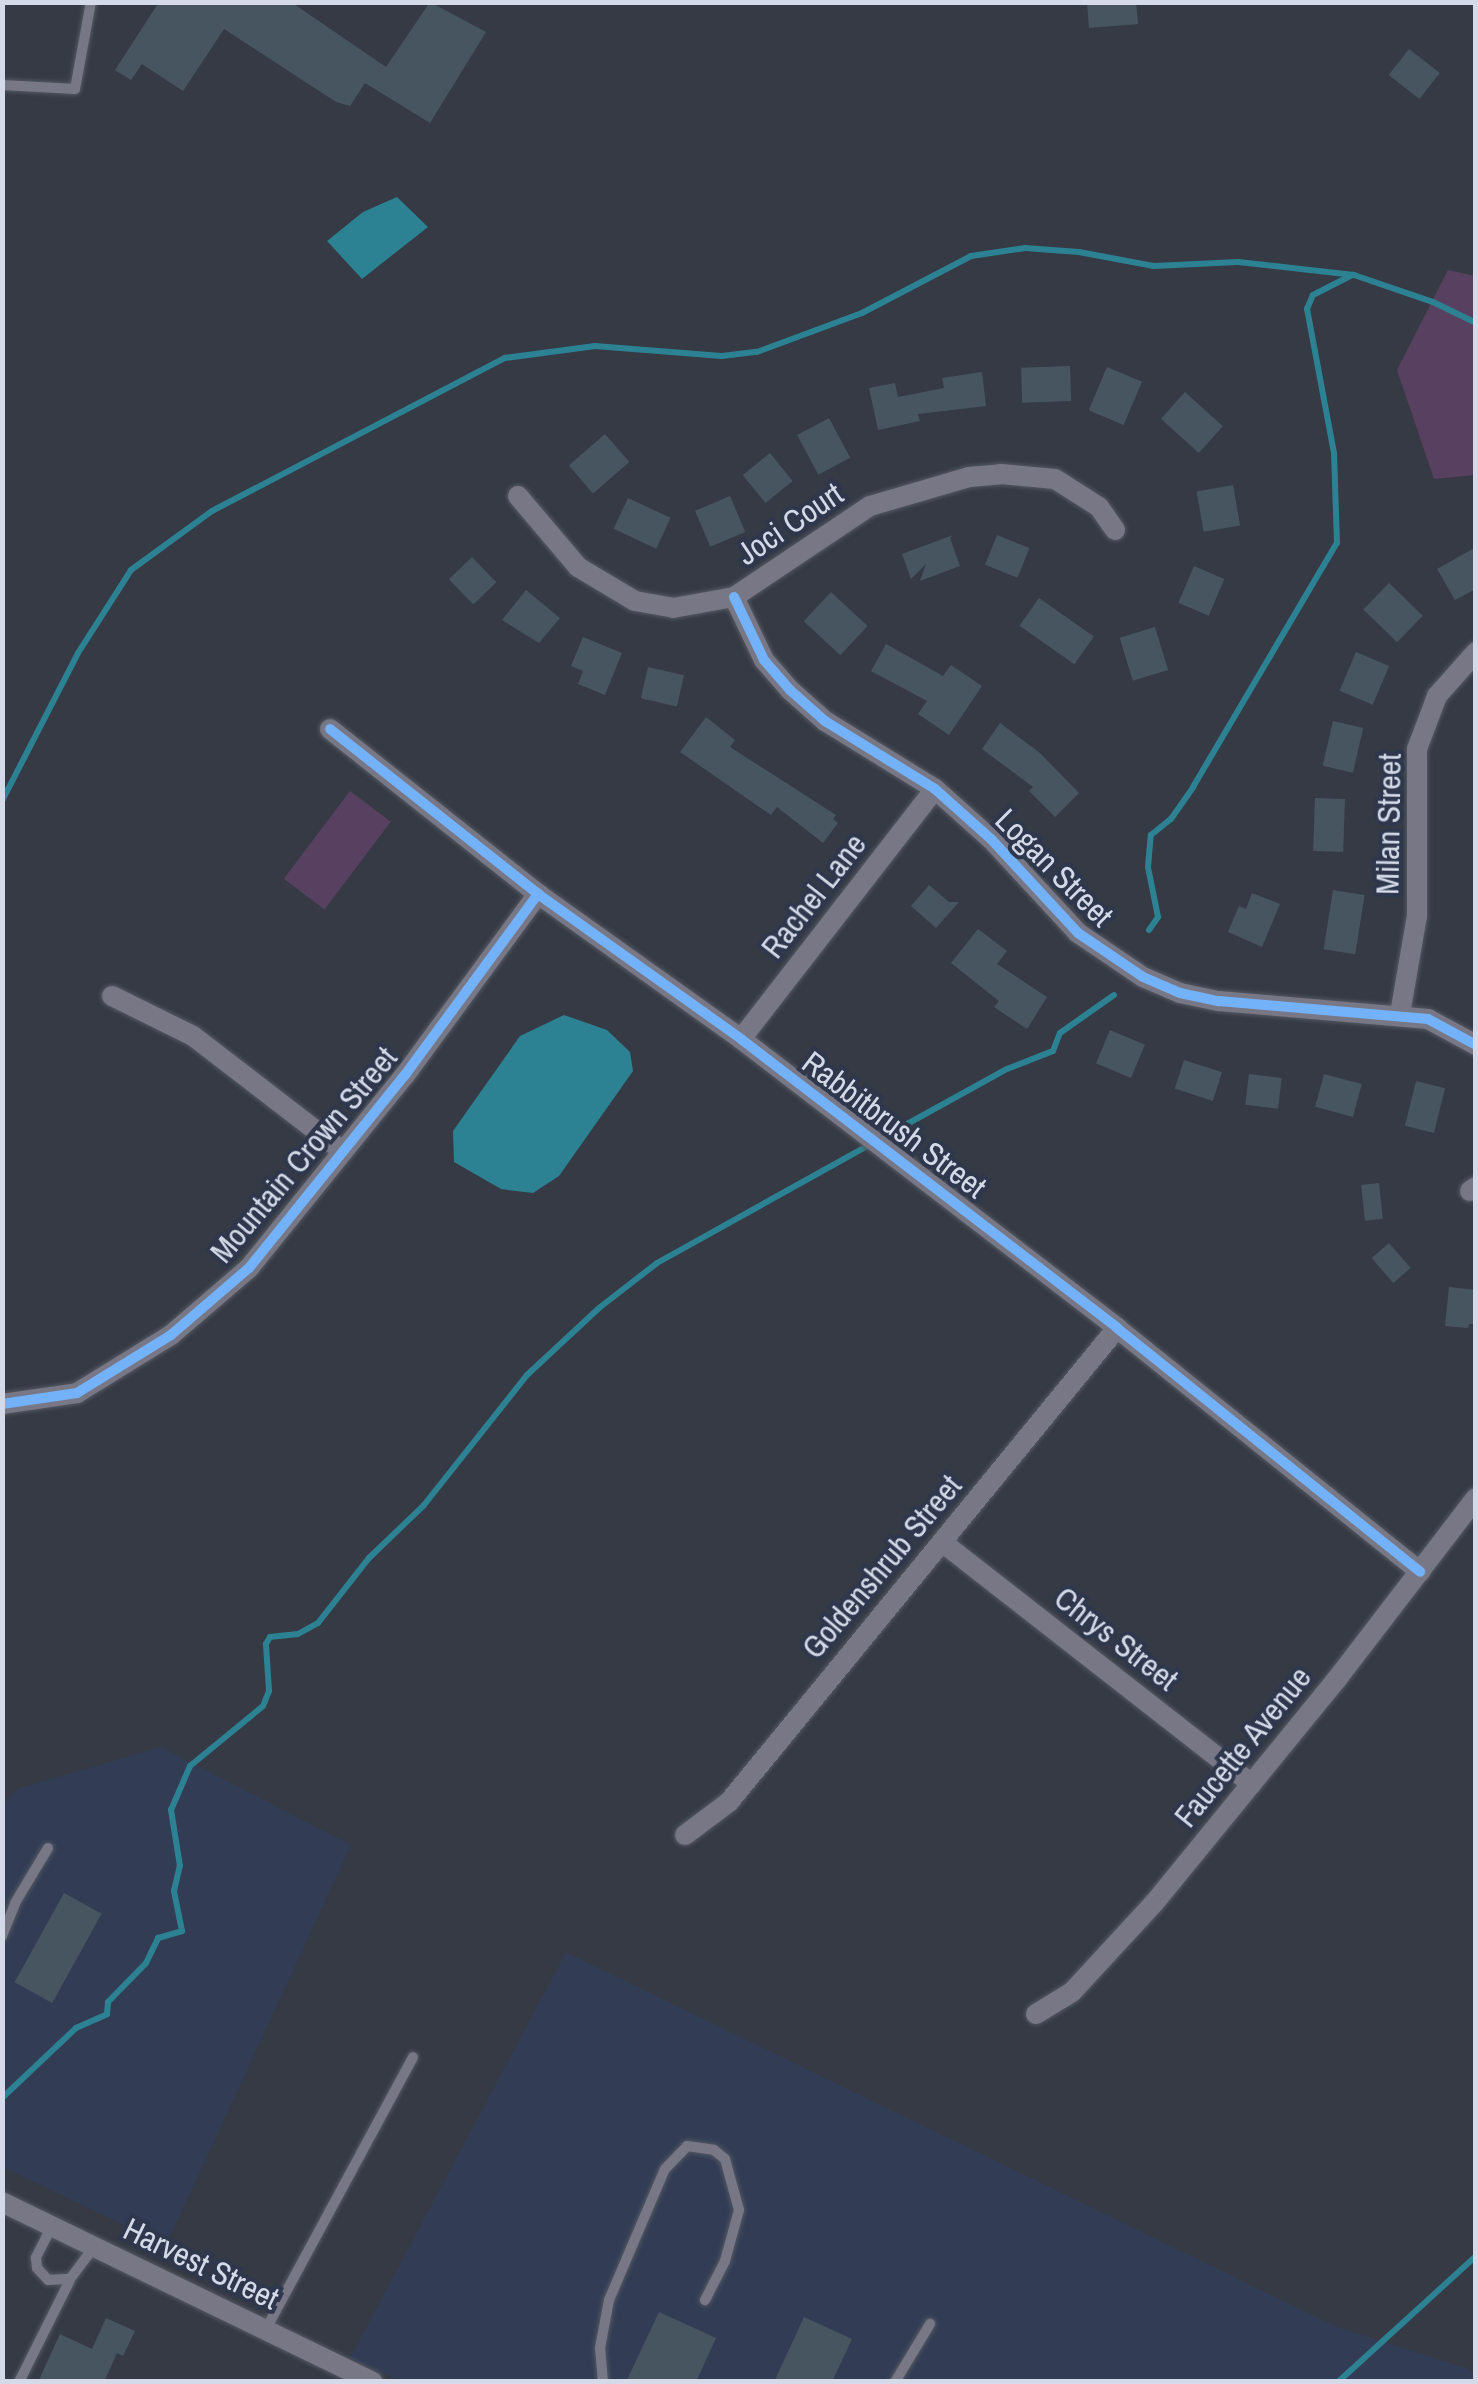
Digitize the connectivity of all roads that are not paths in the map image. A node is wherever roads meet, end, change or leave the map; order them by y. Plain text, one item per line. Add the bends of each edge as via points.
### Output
1 (90, 2) edge
2 (2, 84) edge
3 (518, 496) dead end
4 (1116, 530) dead end
5 (734, 598) junction
6 (1476, 652) edge
7 (330, 729) dead end
8 (935, 789) junction
9 (538, 894) junction
10 (112, 996) dead end
11 (1400, 1014) junction
12 (741, 1040) junction
13 (1476, 1045) edge
14 (342, 1150) junction
15 (1117, 1328) junction
16 (2, 1404) edge
17 (1476, 1498) edge
18 (942, 1542) junction
19 (1420, 1572) junction
20 (1252, 1784) junction
21 (685, 1836) dead end
22 (48, 1848) dead end
23 (2, 1936) edge
24 (1036, 2014) dead end
25 (412, 2057) dead end
26 (2, 2202) edge
27 (52, 2226) junction
28 (95, 2246) junction
29 (70, 2279) junction
30 (704, 2300) dead end
31 (930, 2324) dead end
32 (266, 2329) junction
33 (20, 2382) edge
34 (373, 2382) edge
35 (603, 2382) edge
36 (895, 2382) edge

1 - 2 lane via 74,88
3 - 5 street, Joci Court via 578,567 635,602 673,608
4 - 5 street, Joci Court via 1099,507 1055,479 969,478 870,506
5 - 8 street, Logan Street via 778,678 826,721
6 - 11 street, Milan Street via 1437,696 1417,749 1417,916
7 - 9 street, Rabbitbrush Street
8 - 11 street, Logan Street via 992,839 1078,933 1143,977 1219,1002
8 - 12 street, Rachel Lane
9 - 12 street, Rabbitbrush Street
9 - 14 street, Mountain Crown Street
10 - 14 street via 193,1036
11 - 13 street, Logan Street via 1451,1028
12 - 15 street, Rabbitbrush Street
14 - 16 street, Mountain Crown Street via 248,1268 171,1336 78,1393
15 - 18 street, Goldenshrub Street
15 - 19 street, Rabbitbrush Street
17 - 19 street, Faucette Avenue
18 - 20 street, Chrys Street
18 - 21 street, Goldenshrub Street via 730,1802
19 - 20 street, Faucette Avenue
20 - 24 street, Faucette Avenue via 1072,1992
22 - 23 lane
25 - 32 lane
26 - 27 street, Harvest Street
27 - 28 street, Harvest Street
27 - 29 lane via 36,2258 38,2268 48,2280
28 - 29 lane
28 - 32 street, Harvest Street
29 - 33 lane
30 - 35 lane via 725,2261 739,2210 725,2159 687,2146 665,2168 610,2300 600,2348
31 - 36 lane
32 - 34 street, Harvest Street

